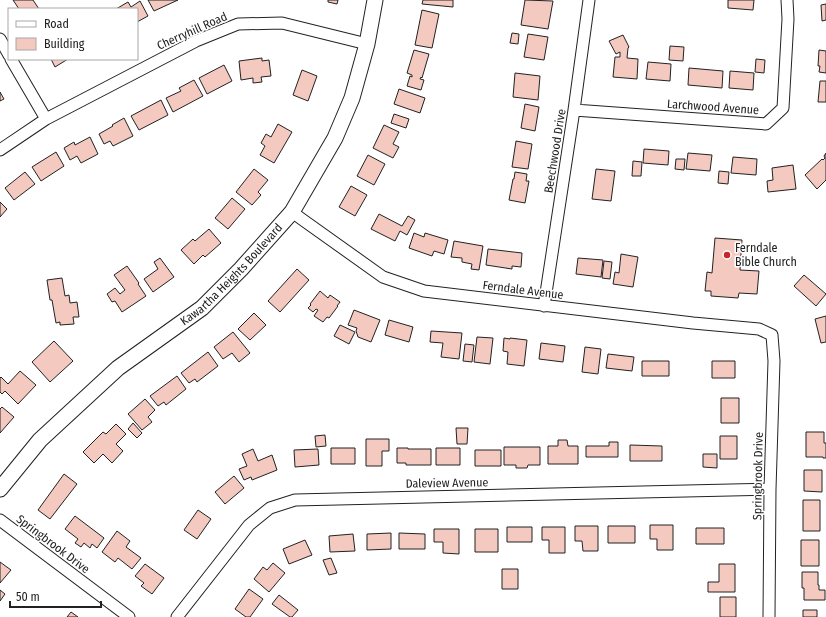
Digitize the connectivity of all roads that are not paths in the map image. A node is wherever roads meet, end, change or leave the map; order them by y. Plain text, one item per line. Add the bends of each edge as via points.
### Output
1 (375, 0) edge
2 (589, 0) edge
3 (787, 0) edge
4 (0, 39) edge
5 (367, 44) junction
6 (8, 53) edge
7 (12, 60) edge
8 (574, 110) junction
9 (46, 119) junction
10 (0, 150) edge
11 (292, 212) junction
12 (544, 306) junction
13 (772, 335) joint
14 (770, 489) junction
15 (0, 490) edge
16 (0, 520) edge
17 (129, 617) edge
18 (177, 617) edge
19 (769, 617) edge

1 - 5 street, Kawartha Heights Boulevard
2 - 8 street, Beechwood Drive
3 - 8 street, Larchwood Avenue via 783,108 766,124
4 - 6 street
5 - 9 street, Cherryhill Road via 282,22 238,24 196,41
5 - 11 street, Kawartha Heights Boulevard via 352,98 335,138
7 - 9 street
8 - 12 street, Beechwood Drive
9 - 10 street, Cherryhill Road
11 - 12 street, Ferndale Avenue via 383,277 424,291
11 - 15 street, Kawartha Heights Boulevard via 202,308 118,368 40,440
12 - 13 street, Ferndale Avenue via 759,329
13 - 14 street, Springbrook Drive via 774,361
14 - 18 street, Daleview Avenue via 295,500 270,508 249,525
14 - 19 street, Springbrook Drive
16 - 17 street, Springbrook Drive

